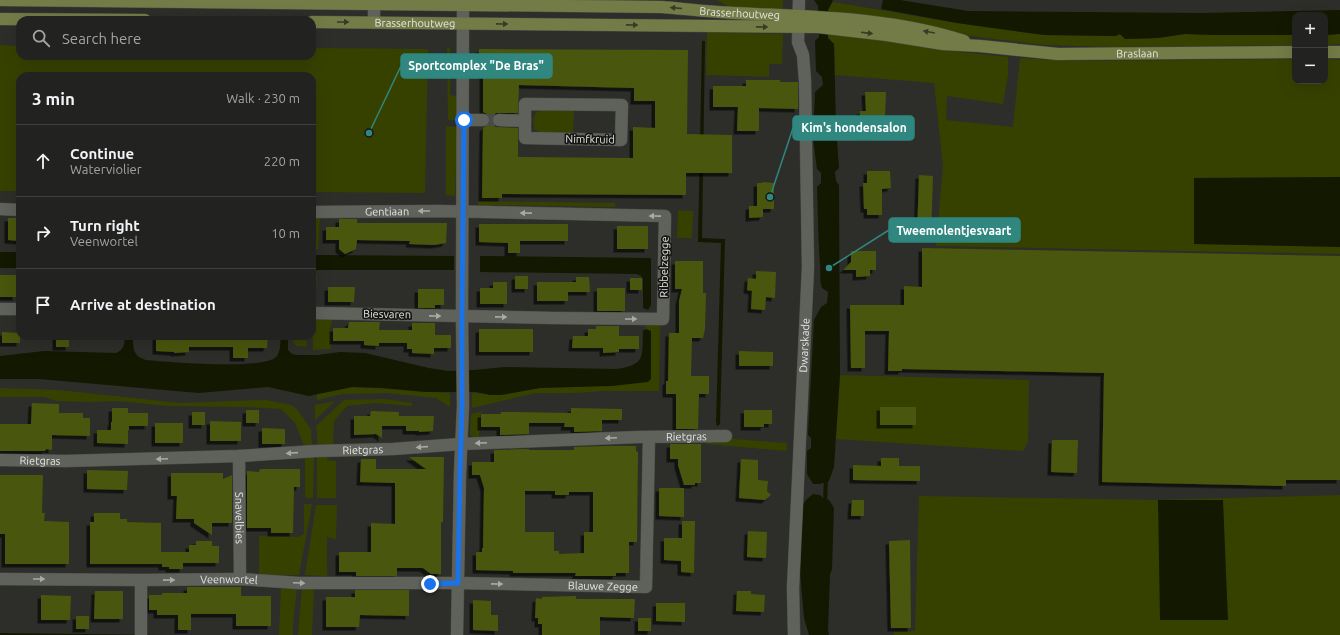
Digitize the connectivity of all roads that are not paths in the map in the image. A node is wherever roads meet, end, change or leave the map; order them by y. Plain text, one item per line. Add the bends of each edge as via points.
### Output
1 (0, 0) edge
2 (799, 0) edge
3 (806, 0) edge
4 (374, 2) edge
5 (464, 5) junction
6 (0, 19) edge
7 (16, 19) edge
8 (316, 22) edge
9 (374, 22) junction
10 (813, 22) junction
11 (463, 23) junction
12 (1292, 52) edge
13 (1328, 52) edge
14 (1340, 52) edge
15 (464, 120) junction
16 (483, 120) tunnel mouth
17 (499, 120) tunnel mouth
18 (525, 121) junction
19 (0, 210) edge
20 (16, 210) edge
21 (316, 212) edge
22 (463, 212) junction
23 (0, 309) edge
24 (16, 309) edge
25 (316, 313) edge
26 (462, 316) junction
27 (726, 436) dead end
28 (650, 438) junction
29 (461, 444) junction
30 (240, 456) junction
31 (0, 460) edge
32 (0, 579) edge
33 (240, 579) junction
34 (141, 580) junction
35 (458, 583) junction
36 (141, 630) edge
37 (457, 635) edge
38 (794, 635) edge

1 - 4 main road, Brasserhoutweg
2 - 10 street, Dwarskade
3 - 10 street, Dwarskade
4 - 5 main road, Brasserhoutweg
4 - 9 street
10 -> 5 main road, Brasserhoutweg via 662,7
5 - 11 street
6 - 7 main road
8 -> 9 main road, Brasserhoutweg
9 - 11 main road, Brasserhoutweg
11 -> 10 main road, Brasserhoutweg
10 - 12 main road, Braslaan via 887,25 943,34 980,46 1058,54
10 - 38 street, Dwarskade via 798,42 803,55 808,267 793,580
11 - 15 street
13 - 14 main road
15 - 16 street
15 - 22 street
17 - 18 street
18 - 18 street, Nimfkruid via 525,104 622,105 621,140 525,138
19 - 20 street
22 -> 21 street, Gentiaan
22 - 26 street
26 -> 22 street, Ribbelzegge via 663,319 665,216
23 - 24 street
25 -> 26 street, Biesvaren
26 - 29 street
27 - 28 street, Rietgras
28 -> 29 street, Rietgras
35 -> 28 street, Blauwe Zegge via 646,587
29 -> 30 street, Rietgras
29 - 35 street
30 -> 31 street, Rietgras via 66,462
30 - 33 street, Snavelbies
32 -> 34 street, Veenwortel
34 -> 33 street, Veenwortel
33 -> 35 street, Veenwortel via 299,583
34 - 36 street
35 - 37 street

